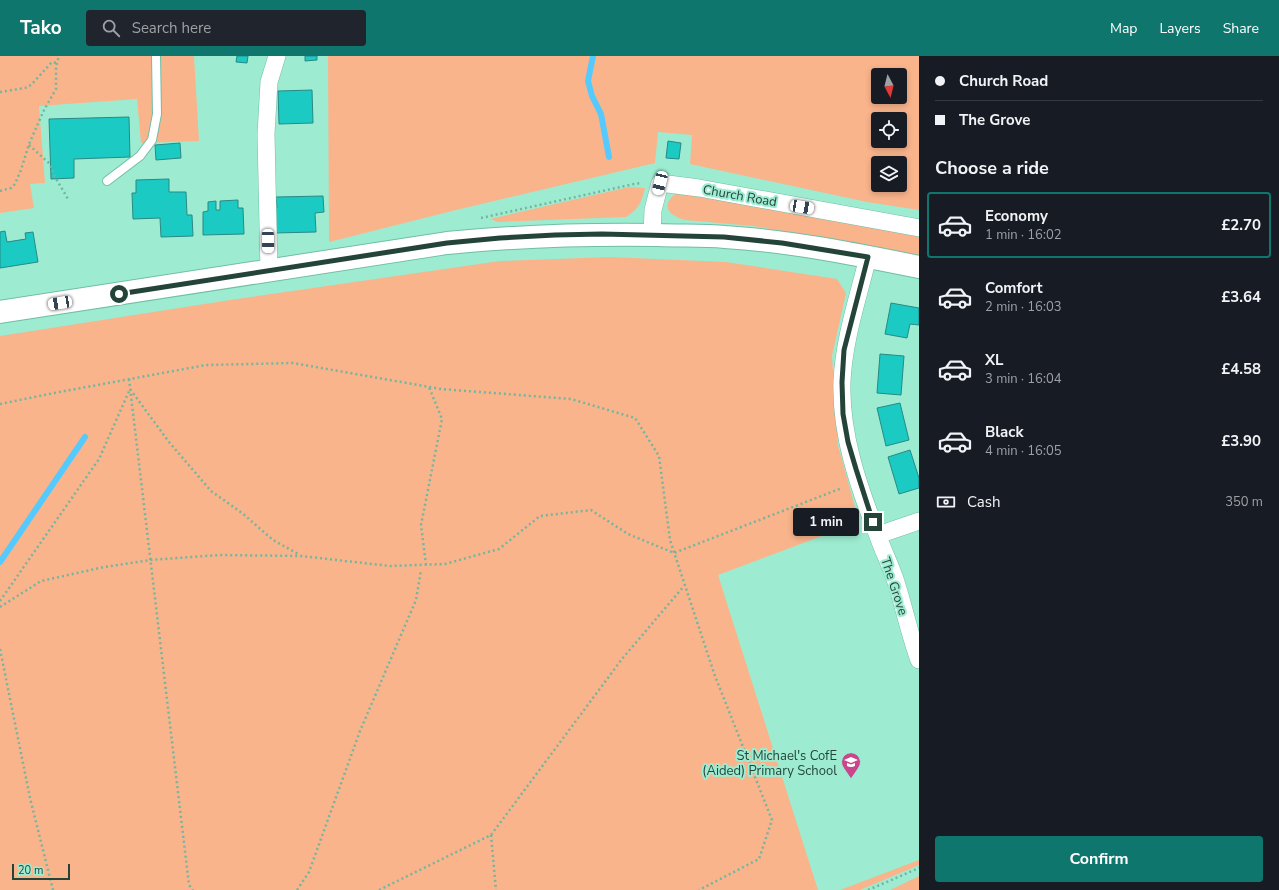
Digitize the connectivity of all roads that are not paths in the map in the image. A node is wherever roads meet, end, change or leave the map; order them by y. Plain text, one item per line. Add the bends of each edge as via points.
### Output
1 (156, 56) edge
2 (277, 56) edge
3 (107, 181) dead end
4 (919, 228) edge
5 (652, 235) junction
6 (868, 257) junction
7 (919, 267) edge
8 (269, 271) junction
9 (0, 312) edge
10 (919, 521) edge
11 (878, 535) junction
12 (919, 660) edge

1 - 3 lane via 158,114 152,140 140,156
2 - 8 street via 268,82 266,134
4 - 5 street, Church Road via 660,183 653,210
5 - 6 main road via 724,237 782,243
5 - 8 main road via 500,238 447,243
6 - 7 main road
6 - 11 street, The Grove via 844,350 843,414 859,482
8 - 9 main road
10 - 11 street
11 - 12 street, The Grove

